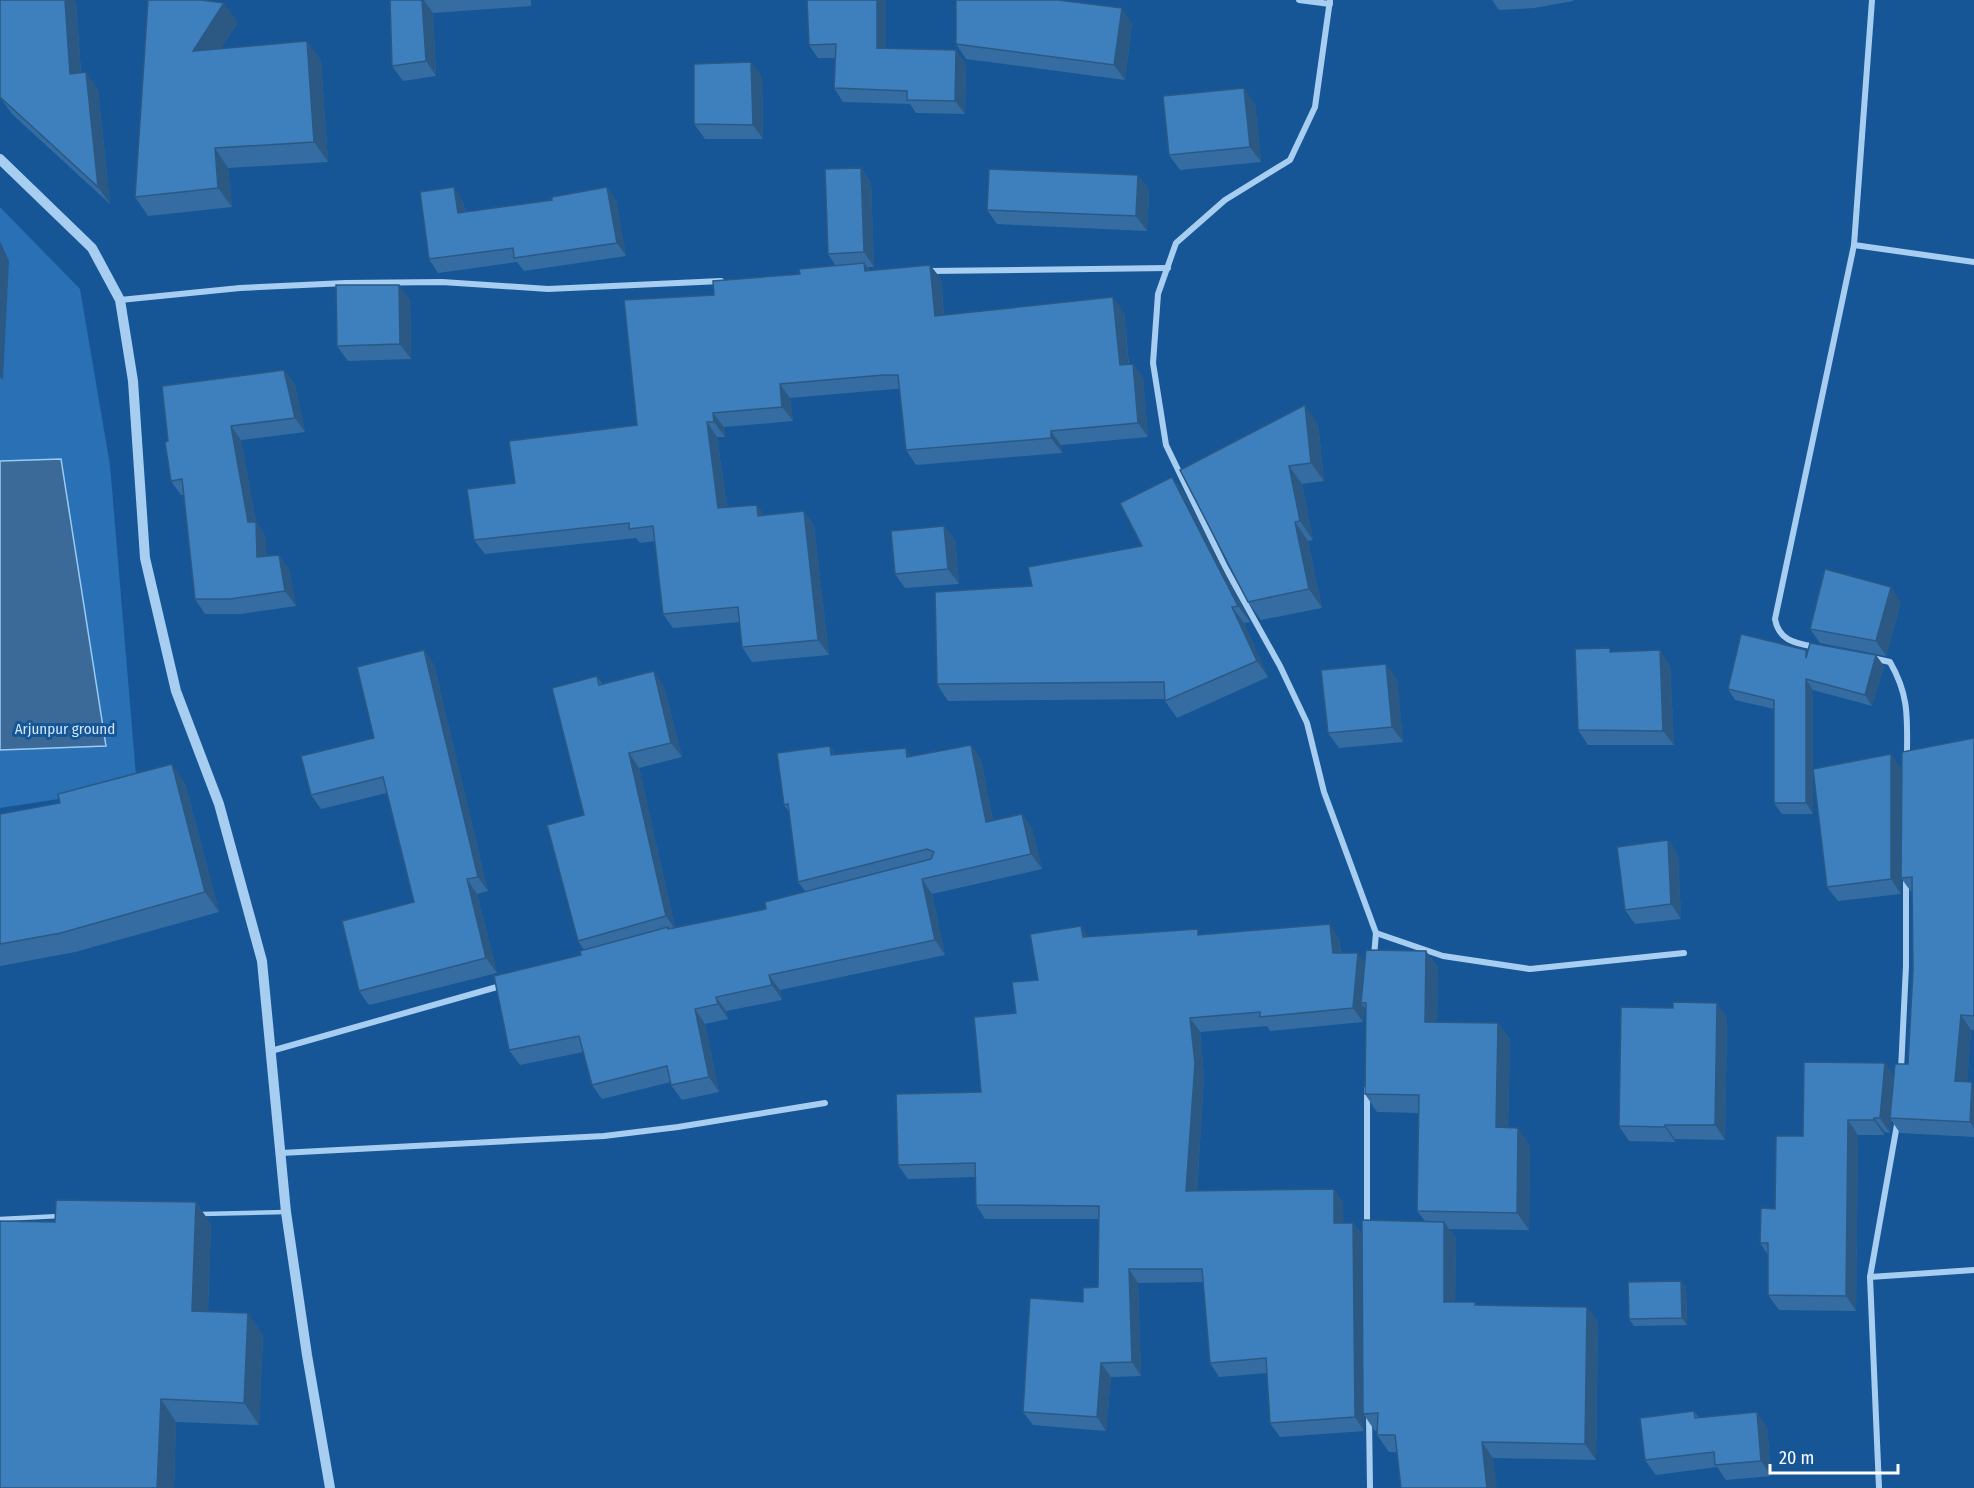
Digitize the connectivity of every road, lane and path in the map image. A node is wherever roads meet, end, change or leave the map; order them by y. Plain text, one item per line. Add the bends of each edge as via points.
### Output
1 (1299, 0) edge
2 (1872, 0) edge
3 (1330, 2) edge
4 (0, 159) edge
5 (1854, 245) junction
6 (1974, 262) edge
7 (1168, 268) junction
8 (922, 271) edge
9 (732, 281) edge
10 (120, 300) junction
11 (1824, 649) edge
12 (1868, 658) edge
13 (1907, 769) edge
14 (1906, 873) edge
15 (1376, 933) junction
16 (1684, 953) dead end
17 (1373, 966) edge
18 (510, 984) edge
19 (271, 1052) junction
20 (1367, 1077) edge
21 (1900, 1082) edge
22 (825, 1103) dead end
23 (1899, 1106) edge
24 (281, 1153) junction
25 (286, 1212) junction
26 (193, 1214) edge
27 (62, 1216) edge
28 (0, 1219) edge
29 (1367, 1239) edge
30 (1974, 1270) edge
31 (1870, 1277) junction
32 (1369, 1405) edge
33 (330, 1488) edge
34 (1370, 1488) edge
35 (1879, 1488) edge

1 - 3 street
2 - 5 street
3 - 7 street via 1315,108 1290,160 1225,200 1176,243
4 - 10 street via 92,248
5 - 6 street
5 - 11 street via 1775,619 1778,632 1791,643
7 - 8 street
7 - 15 street via 1158,294 1153,363 1166,445 1307,723 1324,792
9 - 10 street via 548,289 442,282 346,283
10 - 19 street via 133,381 145,558 176,691 219,804 262,961
12 - 13 street via 1890,662 1903,685
14 - 21 street
15 - 16 street via 1443,956 1530,969
15 - 17 street
18 - 19 street
19 - 24 street
20 - 29 street
22 - 24 street via 604,1136
23 - 31 street
24 - 25 street
25 - 26 lane
25 - 33 street
27 - 28 lane
30 - 31 street
31 - 35 street
32 - 34 street

